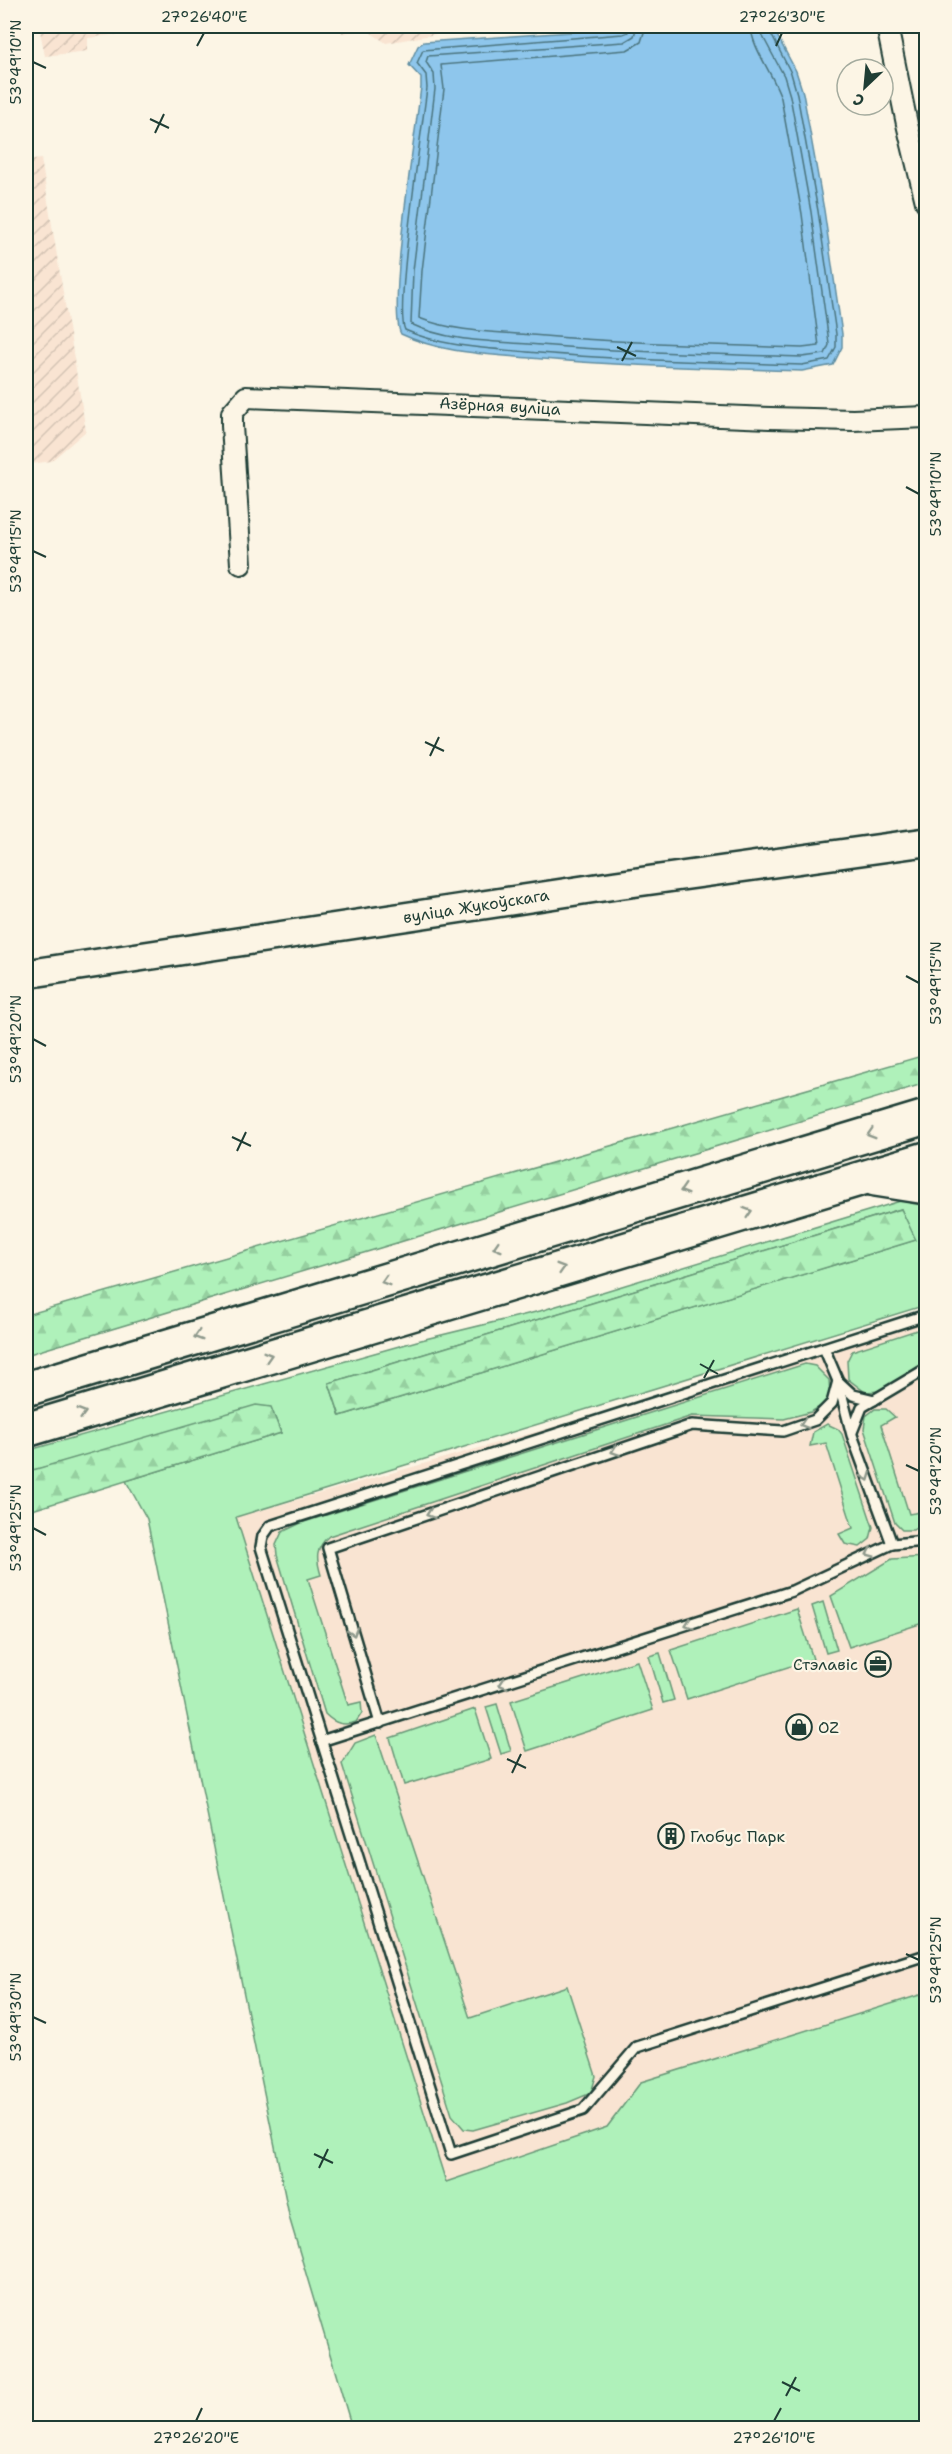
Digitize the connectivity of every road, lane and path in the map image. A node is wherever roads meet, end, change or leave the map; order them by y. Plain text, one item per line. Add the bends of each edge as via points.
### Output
1 (887, 26) edge
2 (927, 202) edge
3 (927, 417) edge
4 (241, 564) dead end
5 (927, 842) edge
6 (26, 974) edge
7 (927, 1117) edge
8 (927, 1159) edge
9 (864, 1177) junction
10 (927, 1187) edge
11 (927, 1315) edge
12 (824, 1348) junction
13 (927, 1368) edge
14 (838, 1381) junction
15 (26, 1389) edge
16 (874, 1400) junction
17 (26, 1430) edge
18 (852, 1435) junction
19 (927, 1541) edge
20 (892, 1544) junction
21 (380, 1723) junction
22 (321, 1741) junction
23 (927, 1955) edge

1 - 2 street
3 - 4 street, Азёрная вуліца via 770,418 246,397 232,413
5 - 6 street, вуліца Жукоўскага
7 -> 15 highway
8 - 9 highway
9 - 10 highway
17 -> 9 highway
11 - 12 lane
12 - 14 lane
12 - 22 lane via 270,1526 261,1547
13 - 16 lane
14 - 16 lane via 854,1395
14 - 18 lane
14 -> 21 lane via 825,1413 783,1431 692,1425 328,1548
16 - 18 lane via 862,1407
18 -> 20 lane
19 - 20 lane
20 -> 21 lane via 792,1590
21 - 22 lane
22 - 23 lane via 451,2154 583,2110 637,2047

